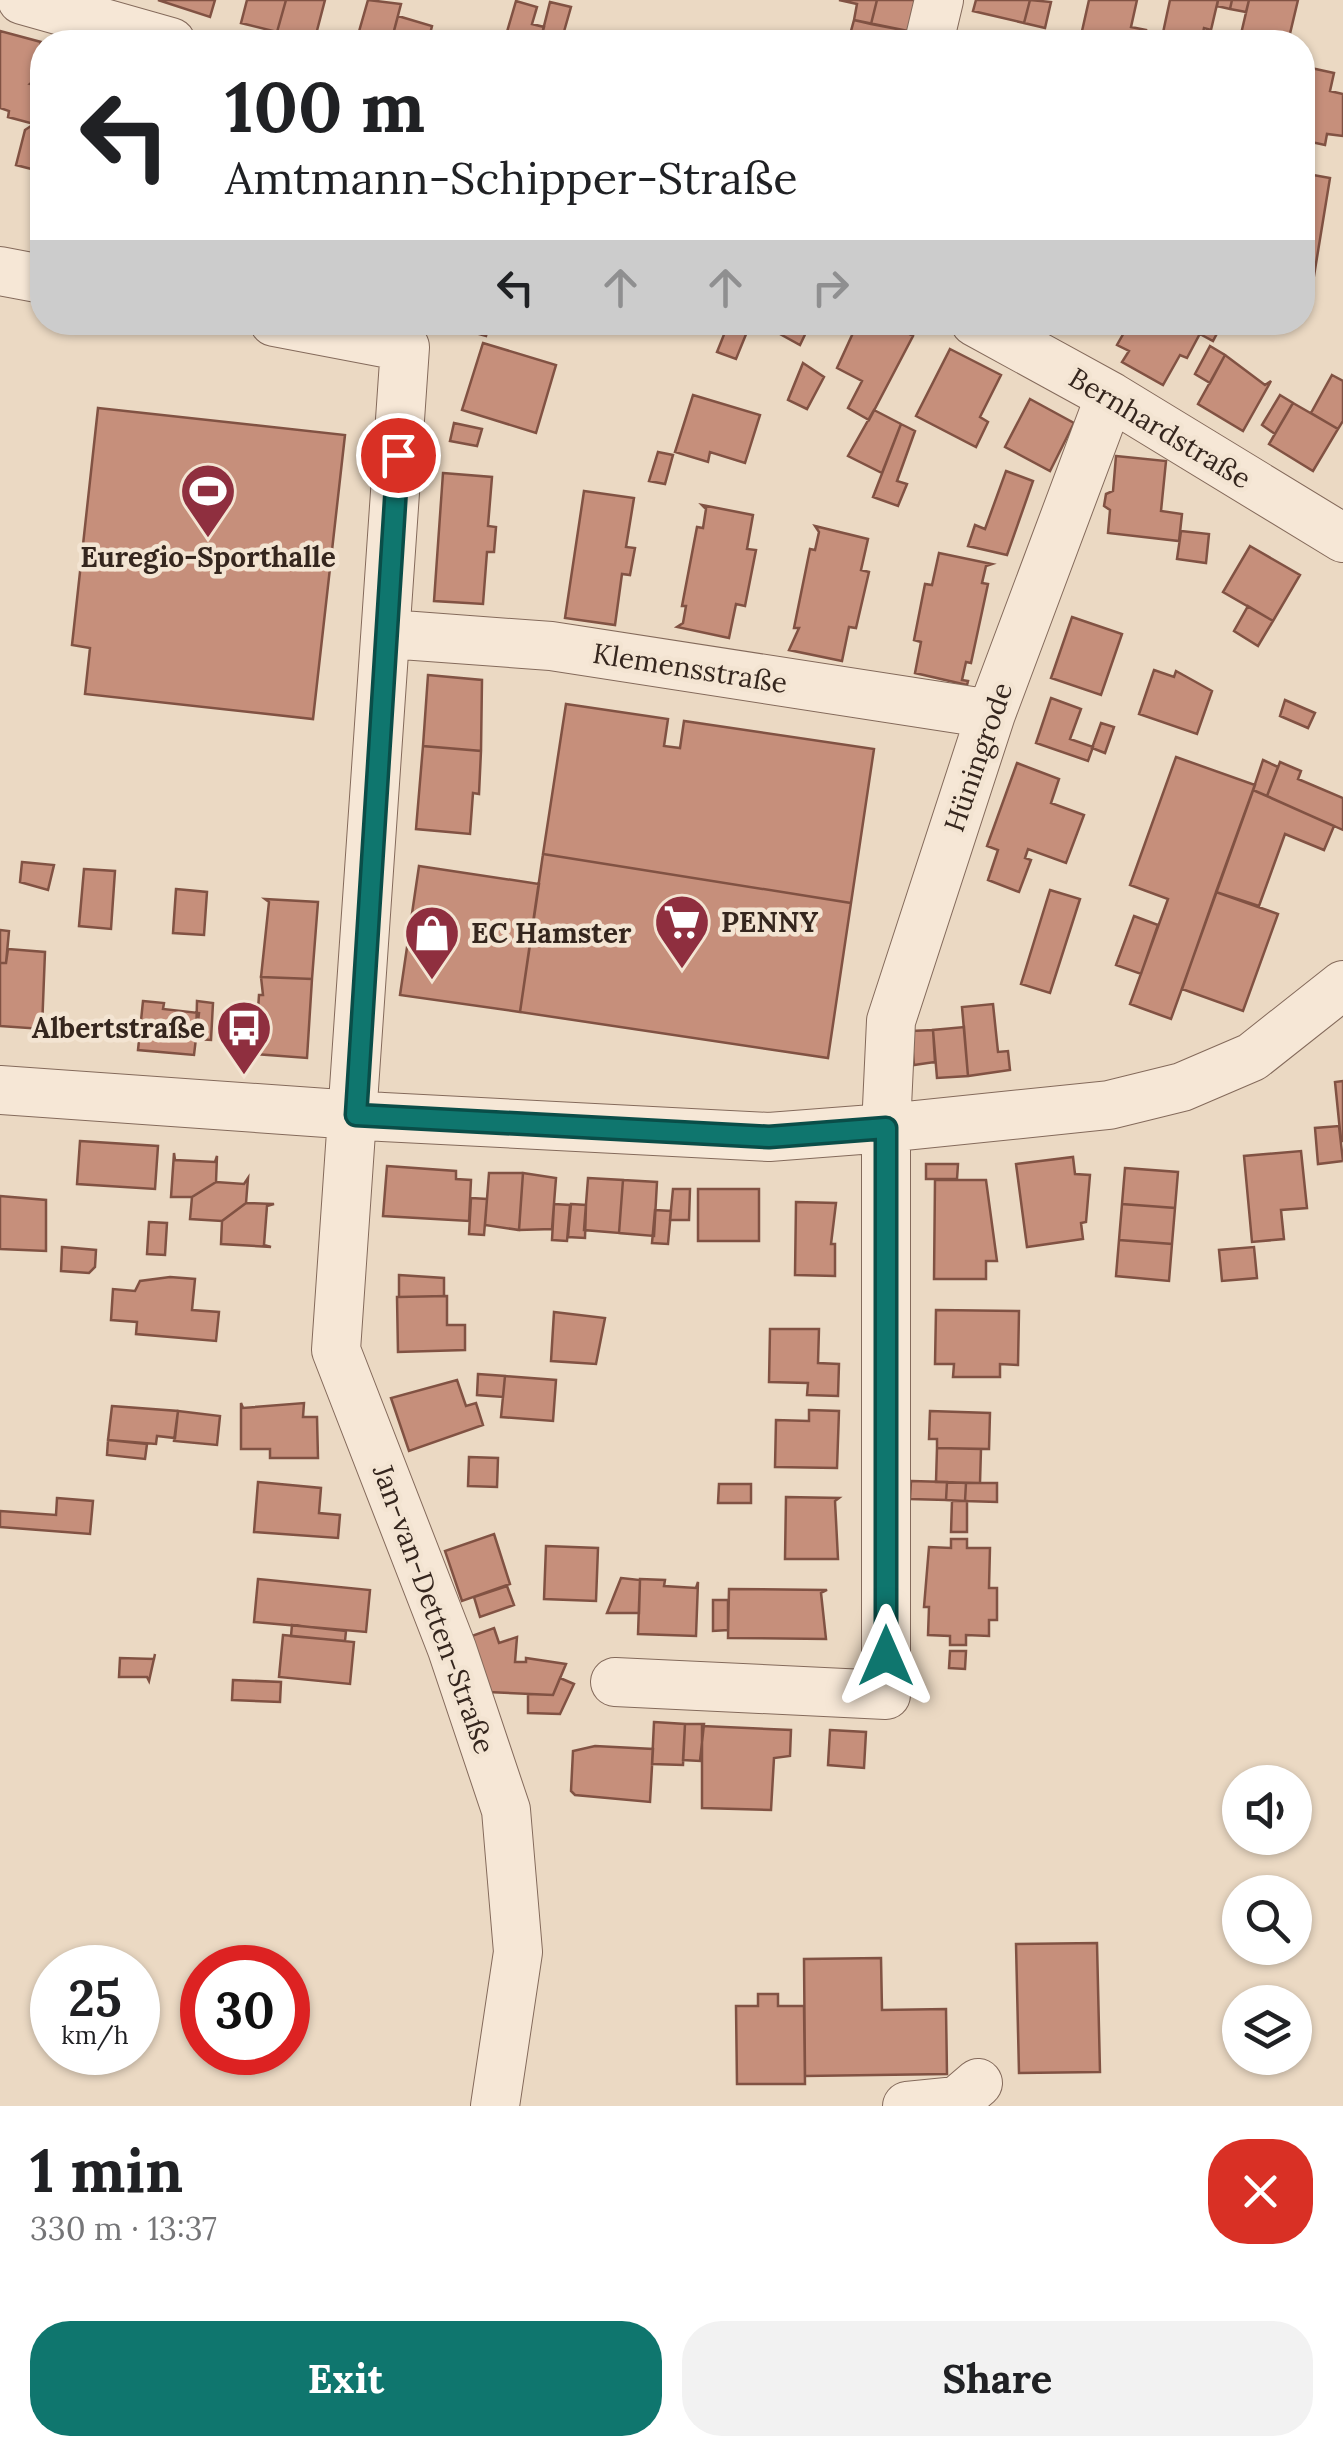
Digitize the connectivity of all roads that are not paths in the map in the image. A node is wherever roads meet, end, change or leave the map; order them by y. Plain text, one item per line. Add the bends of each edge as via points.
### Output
1 (940, 0) edge
2 (40, 2) edge
3 (132, 30) edge
4 (932, 30) edge
5 (0, 271) edge
6 (30, 277) edge
7 (342, 335) edge
8 (999, 335) edge
9 (1110, 396) junction
10 (1343, 538) edge
11 (388, 634) junction
12 (992, 714) junction
13 (1343, 985) edge
14 (0, 1090) edge
15 (356, 1115) junction
16 (886, 1128) junction
17 (614, 1682) dead end
18 (978, 2083) dead end
19 (494, 2106) edge
20 (907, 2106) edge

1 - 4 street
2 - 3 street
5 - 6 street
7 - 11 street via 405,347
8 - 9 street, Bernhardstraße
9 - 10 street, Bernhardstraße
9 - 12 street, Hüningrode
11 - 12 street, Klemensstraße via 551,646
11 - 15 street
12 - 16 street, Hüningrode via 891,1021
13 - 16 street via 1252,1057 1182,1087 1109,1105
14 - 15 street
15 - 16 street via 769,1137
15 - 19 street, Jan-van-Detten-Straße via 336,1350 452,1649 506,1810 518,1952
16 - 17 street, Hüningrode via 886,1695
18 - 20 street via 957,2102

